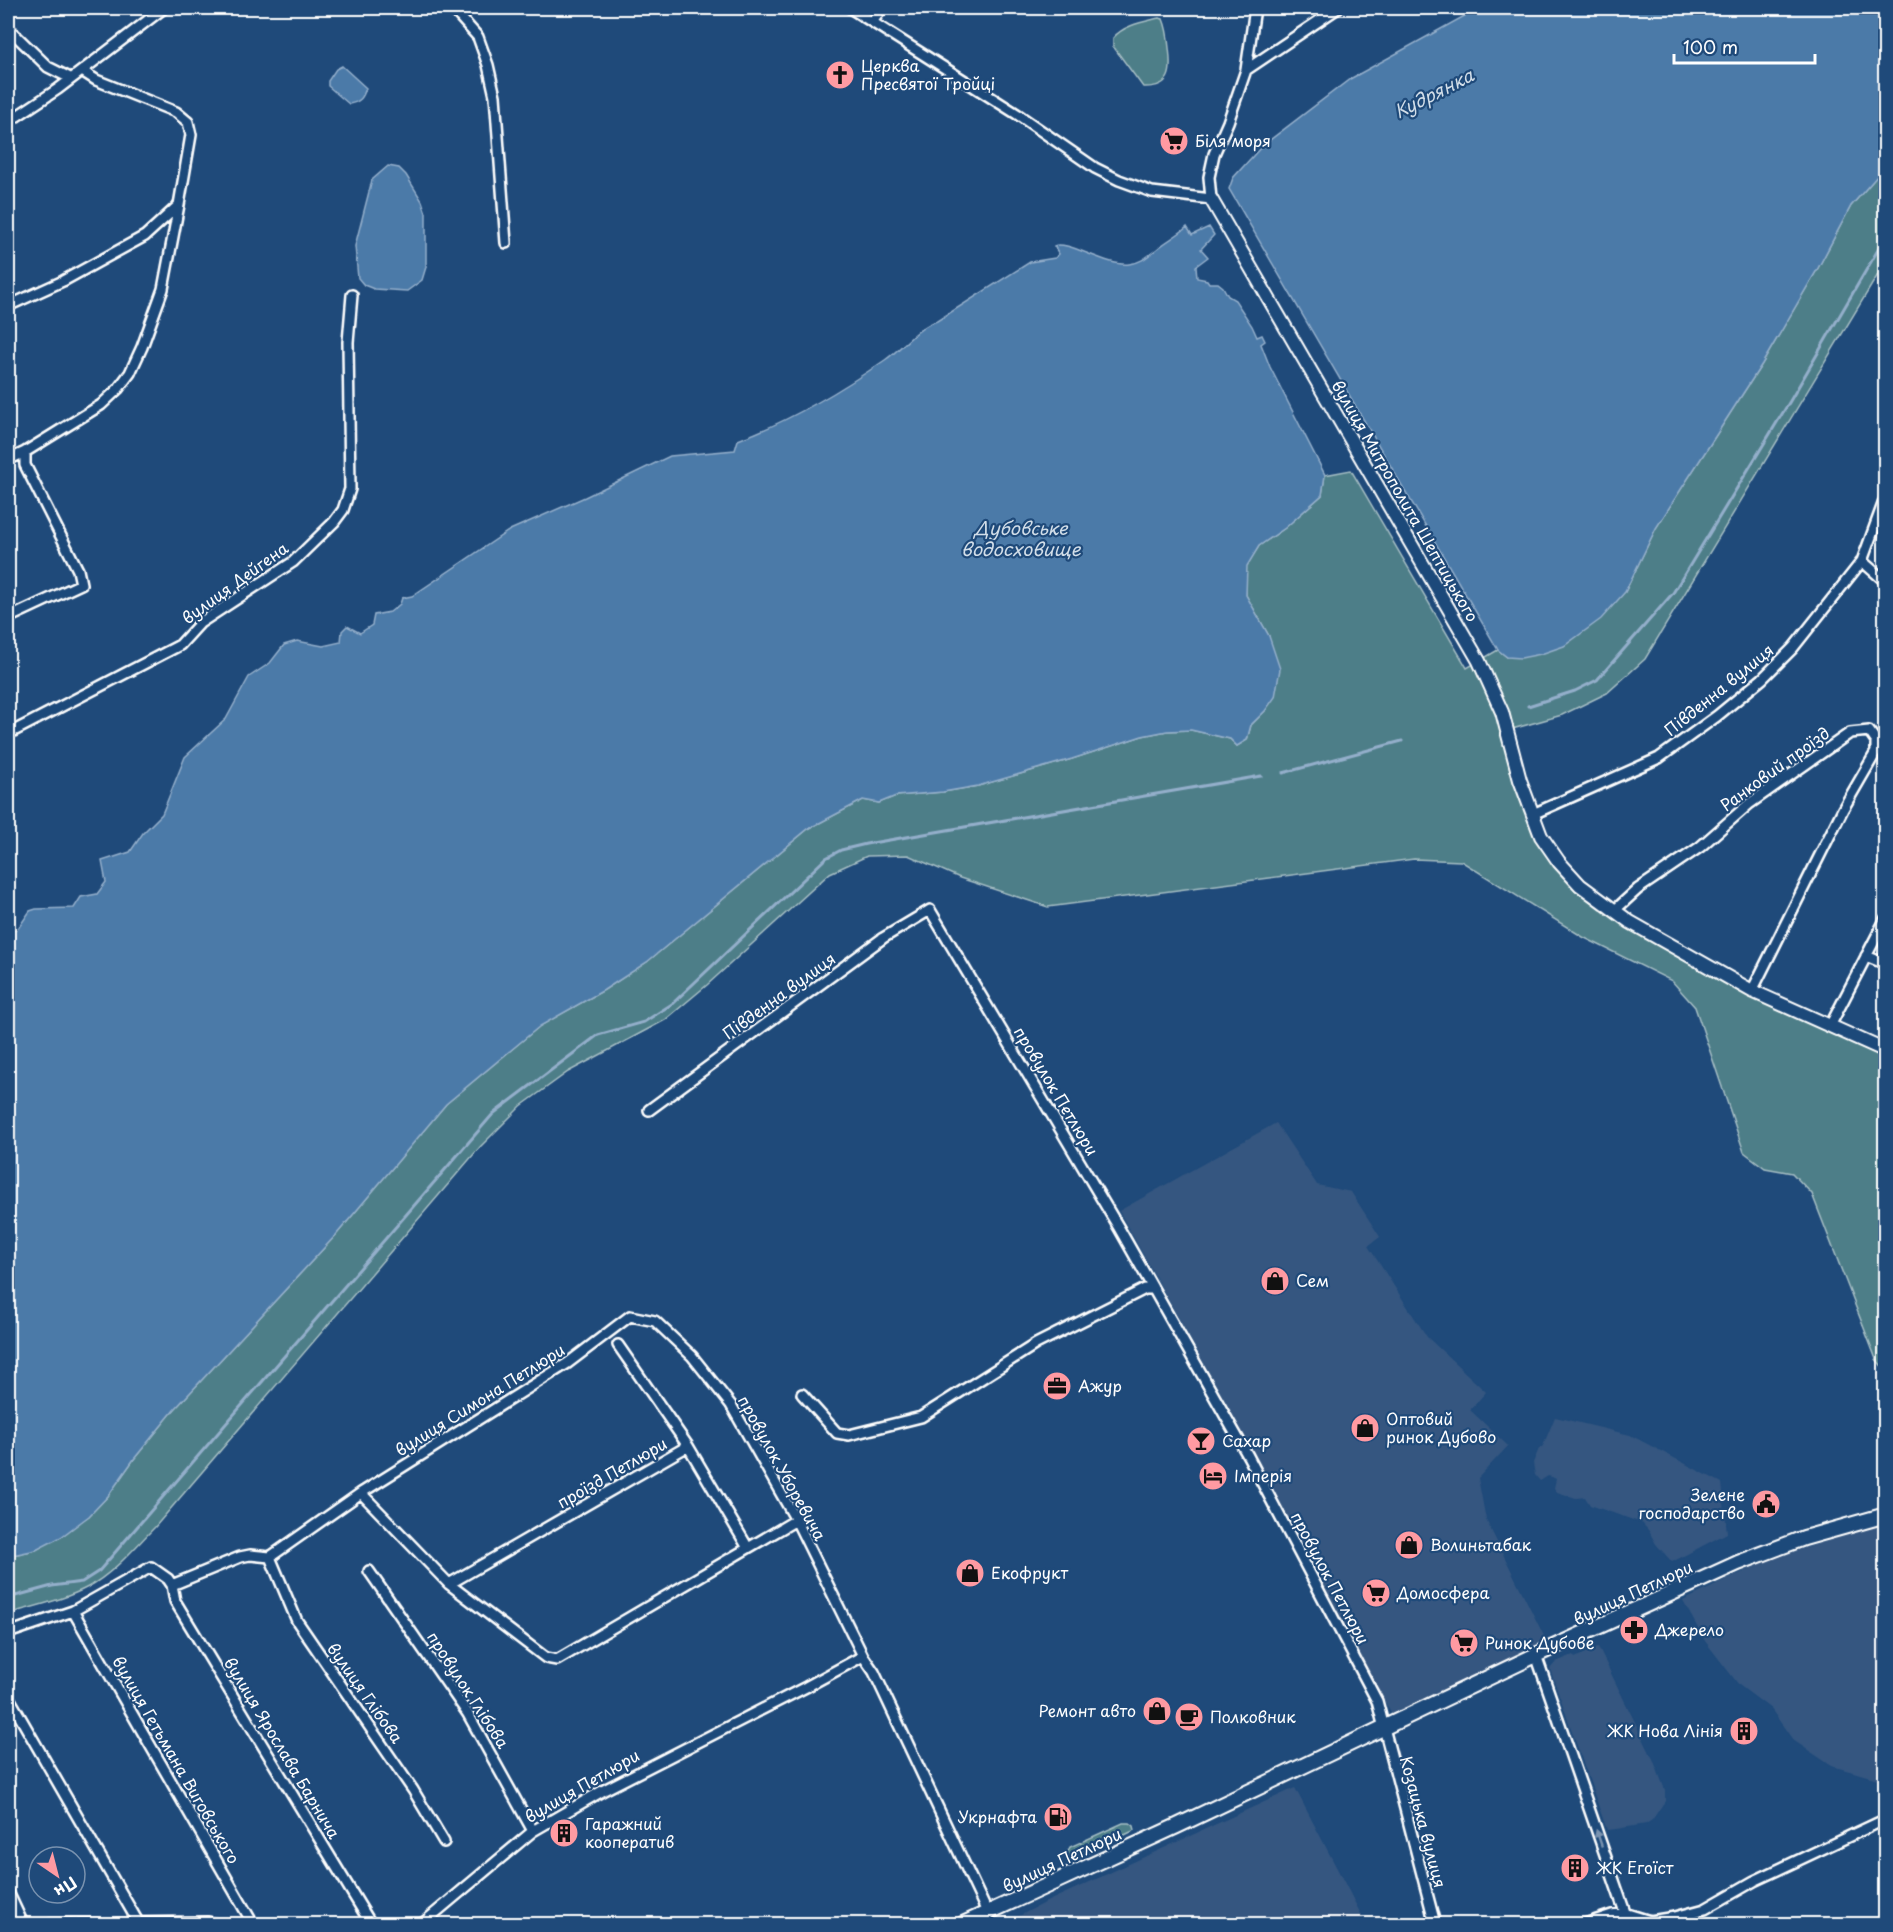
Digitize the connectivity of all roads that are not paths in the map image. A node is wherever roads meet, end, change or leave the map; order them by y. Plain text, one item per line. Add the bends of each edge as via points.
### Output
1 (164, 8) edge
2 (452, 8) edge
3 (850, 8) edge
4 (882, 8) edge
5 (1256, 8) edge
6 (1338, 8) edge
7 (873, 21) junction
8 (8, 28) edge
9 (1245, 70) junction
10 (82, 71) junction
11 (70, 78) junction
12 (8, 122) edge
13 (1212, 199) junction
14 (179, 205) junction
15 (506, 243) dead end
16 (352, 295) dead end
17 (8, 306) edge
18 (25, 452) junction
19 (8, 460) edge
20 (1886, 496) edge
21 (1862, 561) junction
22 (1886, 582) edge
23 (8, 618) edge
24 (8, 734) edge
25 (1533, 814) junction
26 (930, 910) joint
27 (1615, 910) junction
28 (1886, 918) edge
29 (1866, 956) junction
30 (1886, 964) edge
31 (1752, 991) junction
32 (1830, 1026) junction
33 (1886, 1052) edge
34 (650, 1110) dead end
35 (1154, 1289) junction
36 (613, 1328) joint
37 (618, 1345) dead end
38 (802, 1394) dead end
39 (688, 1446) junction
40 (361, 1493) junction
41 (1886, 1515) edge
42 (796, 1520) junction
43 (748, 1548) junction
44 (270, 1557) junction
45 (369, 1570) dead end
46 (449, 1584) junction
47 (172, 1585) junction
48 (73, 1611) junction
49 (8, 1633) edge
50 (1536, 1655) junction
51 (863, 1656) junction
52 (8, 1696) edge
53 (1383, 1728) junction
54 (1886, 1819) edge
55 (533, 1831) junction
56 (444, 1842) dead end
57 (8, 1892) edge
58 (987, 1912) junction
59 (1624, 1913) junction
60 (138, 1922) junction
61 (23, 1924) edge
62 (51, 1924) edge
63 (216, 1924) edge
64 (253, 1924) edge
65 (371, 1924) edge
66 (422, 1924) edge
67 (963, 1924) edge
68 (1435, 1924) edge
69 (1585, 1924) edge
70 (1629, 1924) edge

1 - 10 street
2 - 15 street via 478,37 488,65 495,96
3 - 7 street
4 - 7 street
5 - 9 street
6 - 9 street
7 - 13 street via 1095,168 1152,192
8 - 11 street via 48,67
9 - 13 street via 1214,154 1209,177
10 - 11 street
10 - 14 street via 176,112 189,122 191,135
11 - 12 street
13 - 25 street, вулиця Митрополита Шептицького via 1479,661 1502,712
14 - 17 street via 145,236
14 - 18 street via 163,289 130,373 101,405
16 - 24 street, вулиця Дейгена via 348,342 350,489 334,522 293,562 200,623 180,645
18 - 19 street
18 - 23 street via 25,465 78,570 81,584
20 - 21 street, Південна вулиця
21 - 22 street
21 - 25 street, Південна вулиця via 1793,648 1717,716 1659,758
25 - 27 street, вулиця Митрополита Шептицького via 1541,836 1559,862 1581,885
26 - 34 street, Південна вулиця via 883,938
26 - 35 street, провулок Петлюри
27 - 31 street, вулиця Митрополита Шептицького
27 - 31 street, Ранковий проїзд via 1814,758 1851,733 1869,731 1876,741 1876,752 1843,809
28 - 29 street
29 - 30 street
29 - 32 street
31 - 32 street, вулиця Митрополита Шептицького
32 - 33 street, вулиця Митрополита Шептицького
35 - 38 street via 1145,1289 1036,1344 921,1417 849,1435 837,1433
35 - 53 street, провулок Петлюри via 1372,1690
36 - 40 street, вулиця Симона Петлюри via 568,1363
36 - 42 street, провулок Уборевича via 630,1316 654,1321 692,1356 731,1405
37 - 39 street
39 - 43 street, проїзд Петлюри
39 - 46 street, проїзд Петлюри
40 - 44 street, вулиця Симона Петлюри
40 - 46 street
41 - 50 main road, вулиця Петлюри via 1804,1538 1738,1563
42 - 43 street
42 - 51 street, провулок Уборевича
43 - 46 street via 557,1660 546,1658
44 - 47 street via 240,1557
44 - 56 street, вулиця Глібова via 297,1621 407,1780
45 - 55 street, провулок Глібова via 468,1714
47 - 48 street via 151,1567
47 - 65 street, вулиця Ярослава Барнича via 175,1601
48 - 49 street
48 - 64 street, вулиця Гетьмана Виговського
50 - 53 main road, вулиця Петлюри
59 -> 50 street
51 - 55 street, вулиця Петлюри via 603,1790
51 - 58 street
52 - 60 street
53 - 58 main road, вулиця Петлюри
53 - 68 street, Козацька вулиця
54 - 59 street via 1705,1908 1650,1921
55 - 66 street, вулиця Петлюри
57 - 61 street
58 - 67 main road, вулиця Петлюри
59 - 69 street
59 - 70 street
60 - 62 street
60 - 63 street

